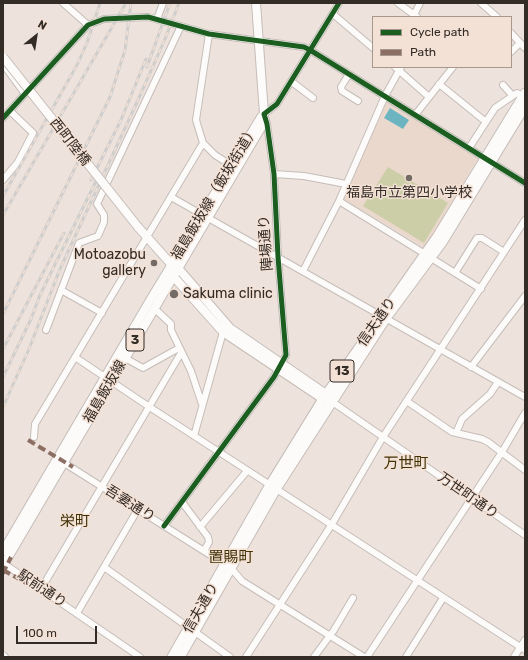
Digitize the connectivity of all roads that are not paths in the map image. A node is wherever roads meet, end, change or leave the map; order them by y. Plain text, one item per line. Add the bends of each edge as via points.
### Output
1 (63, 3) edge
2 (163, 3) edge
3 (256, 3) edge
4 (339, 3) edge
5 (398, 3) edge
6 (420, 3) edge
7 (481, 3) edge
8 (333, 14) junction
9 (492, 15) edge
10 (416, 16) edge
11 (157, 19) junction
12 (88, 25) junction
13 (181, 26) junction
14 (209, 34) junction
15 (512, 34) edge
16 (258, 42) junction
17 (523, 45) edge
18 (372, 47) edge
19 (310, 50) junction
20 (512, 51) edge
21 (3, 57) edge
22 (4, 68) edge
23 (398, 68) edge
24 (451, 68) edge
25 (349, 74) junction
26 (292, 82) junction
27 (439, 84) junction
28 (503, 85) dead end
29 (25, 94) junction
30 (512, 95) junction
31 (524, 95) edge
32 (385, 96) junction
33 (314, 98) dead end
34 (429, 98) junction
35 (358, 101) dead end
36 (525, 106) edge
37 (10, 111) junction
38 (264, 114) junction
39 (416, 115) junction
40 (3, 118) edge
41 (486, 122) junction
42 (203, 143) junction
43 (470, 148) junction
44 (488, 160) junction
45 (234, 167) junction
46 (274, 174) junction
47 (3, 180) edge
48 (346, 184) junction
49 (525, 184) edge
50 (171, 198) junction
51 (338, 201) junction
52 (205, 216) junction
53 (525, 220) edge
54 (147, 237) junction
55 (504, 252) junction
56 (428, 256) junction
57 (278, 257) junction
58 (174, 266) junction
59 (303, 271) junction
60 (455, 273) junction
61 (173, 276) junction
62 (481, 289) junction
63 (61, 290) junction
64 (525, 296) edge
65 (154, 308) junction
66 (102, 313) junction
67 (384, 316) junction
68 (46, 330) dead end
69 (223, 332) junction
70 (180, 350) junction
71 (442, 350) junction
72 (75, 357) junction
73 (125, 358) junction
74 (281, 367) junction
75 (471, 367) junction
76 (108, 380) junction
77 (498, 382) junction
78 (525, 397) edge
79 (327, 398) junction
80 (408, 402) junction
81 (202, 404) junction
82 (148, 406) junction
83 (525, 413) edge
84 (456, 433) junction
85 (194, 436) junction
86 (34, 437) dead end
87 (383, 438) junction
88 (218, 452) junction
89 (502, 452) junction
90 (61, 461) junction
91 (247, 470) junction
92 (525, 470) edge
93 (101, 486) junction
94 (273, 487) junction
95 (471, 498) junction
96 (182, 502) junction
97 (138, 509) junction
98 (332, 524) junction
99 (164, 526) junction
100 (200, 527) junction
101 (525, 535) edge
102 (3, 551) edge
103 (204, 551) junction
104 (4, 564) edge
105 (228, 566) junction
106 (104, 567) junction
107 (417, 580) junction
108 (42, 589) junction
109 (353, 598) dead end
110 (443, 598) junction
111 (280, 605) junction
112 (77, 613) junction
113 (192, 630) junction
114 (330, 636) junction
115 (525, 640) edge
116 (523, 648) edge
117 (353, 654) edge
118 (140, 657) edge
119 (172, 657) edge
120 (180, 657) edge
121 (230, 657) edge
122 (246, 657) edge
123 (314, 657) edge
124 (366, 657) edge
125 (406, 657) edge
126 (514, 657) edge

1 - 12 street
2 - 11 street
3 - 16 main road, 福島飯坂線（飯坂街道）
4 - 8 street
5 - 10 street
6 - 10 street
7 - 9 street
8 - 18 street
8 - 19 street
11 - 12 street via 118,18
11 - 13 street
12 - 29 street
13 - 14 street
13 - 63 street via 97,204 104,215 98,236 79,243
14 - 16 street
14 - 42 street via 196,120
15 - 17 street
16 - 19 street via 304,47
16 - 38 main road, 福島飯坂線（飯坂街道）
17 - 20 street
19 - 25 street
19 - 26 street
21 - 54 main road, 西町陸橋, bridge
22 - 29 street
23 - 32 street
23 - 34 street
24 - 27 street
25 - 32 street
25 - 35 street via 341,87 342,91
26 - 33 street
26 - 38 street via 277,104
27 - 34 street
27 - 41 street
28 - 30 street
29 - 37 street
30 - 31 street
30 - 41 street via 495,108
31 - 44 highway, 信夫通り / 13
32 - 39 street
32 - 48 street
34 - 39 street
36 - 44 highway, 信夫通り / 13
37 - 40 street
37 - 47 street via 33,133 18,162
38 - 45 main road, 福島飯坂線（飯坂街道） / 3
38 - 46 street, 陣場通り
39 - 43 street
41 - 43 street
42 - 45 street via 215,155
42 - 50 street
43 - 44 street
44 - 49 street
44 - 56 highway, 信夫通り / 13
45 - 52 main road, 福島飯坂線（飯坂街道） / 3
46 - 48 street via 304,176
46 - 57 street, 陣場通り
48 - 51 street
50 - 52 street
50 - 54 street
51 - 56 street
51 - 59 street
52 - 57 street
52 - 58 main road, 福島飯坂線（飯坂街道） / 3
53 - 55 street
54 - 58 main road, 西町陸橋
54 - 66 street
55 - 60 street via 482,238 477,238
55 - 62 street
56 - 60 street
56 - 67 highway, 信夫通り / 13
57 - 59 street
57 - 74 street, 陣場通り via 287,352
58 - 61 main road
58 - 74 main road, 西町陸橋 via 230,328
58 - 76 main road, 福島飯坂線 / 3
59 - 67 street
60 - 62 street
61 - 65 main road, 福島飯坂線 / 3
61 - 69 main road
62 - 71 street
63 - 66 street
63 - 68 street
64 - 75 street
65 - 70 street via 171,324
65 - 73 main road, 福島飯坂線 / 3
66 - 72 street
67 - 71 street
67 - 79 highway, 信夫通り / 13
69 - 74 main road
69 - 81 street
70 - 73 street via 143,368
70 - 81 street via 191,371
70 - 82 street
71 - 75 street
71 - 80 street
72 - 76 street
72 - 86 street via 36,424
73 - 76 main road, 福島飯坂線 / 3
74 - 79 main road
74 - 88 street
75 - 77 street
76 - 82 street
76 - 90 main road, 福島飯坂線 / 3
77 - 78 street
77 - 84 street via 490,394 462,419
79 - 87 street, 万世町通り
79 - 94 highway, 信夫通り / 13
80 - 84 street
80 - 87 street
81 - 85 street
82 - 85 street
82 - 93 street
83 - 89 street
84 - 89 street via 482,439
85 - 88 street
87 - 95 street, 万世町通り
87 - 98 street
88 - 91 street
88 - 96 street
89 - 92 street
89 - 95 street
90 - 93 street, 吾妻通り
90 - 102 main road, 福島飯坂線 / 3
90 - 104 main road, 福島飯坂線 / 3
91 - 94 street
91 - 100 street
93 - 97 street, 吾妻通り
93 - 108 street
94 - 98 street
94 - 105 highway, 信夫通り / 13
95 - 101 street, 万世町通り
95 - 107 street
96 - 99 street
96 - 100 street
97 - 99 street, 吾妻通り
97 - 106 street
98 - 107 street
98 - 111 street
99 - 103 street, 吾妻通り
100 - 103 street via 209,542
103 - 105 street, 吾妻通り
104 - 108 street, 駅前通り
105 - 111 street, 吾妻通り via 242,581
105 - 113 highway, 信夫通り / 13
106 - 112 street
106 - 113 street
107 - 110 street
107 - 124 street
108 - 112 street, 駅前通り
109 - 114 street
110 - 116 street
110 - 125 street
111 - 114 street, 吾妻通り
111 - 122 street
112 - 118 street, 駅前通り
113 - 119 highway, 信夫通り / 13
113 - 120 highway, 信夫通り / 13
113 - 121 street
114 - 117 street, 吾妻通り
114 - 123 street
115 - 116 street
116 - 126 street
117 - 124 street, 吾妻通り

